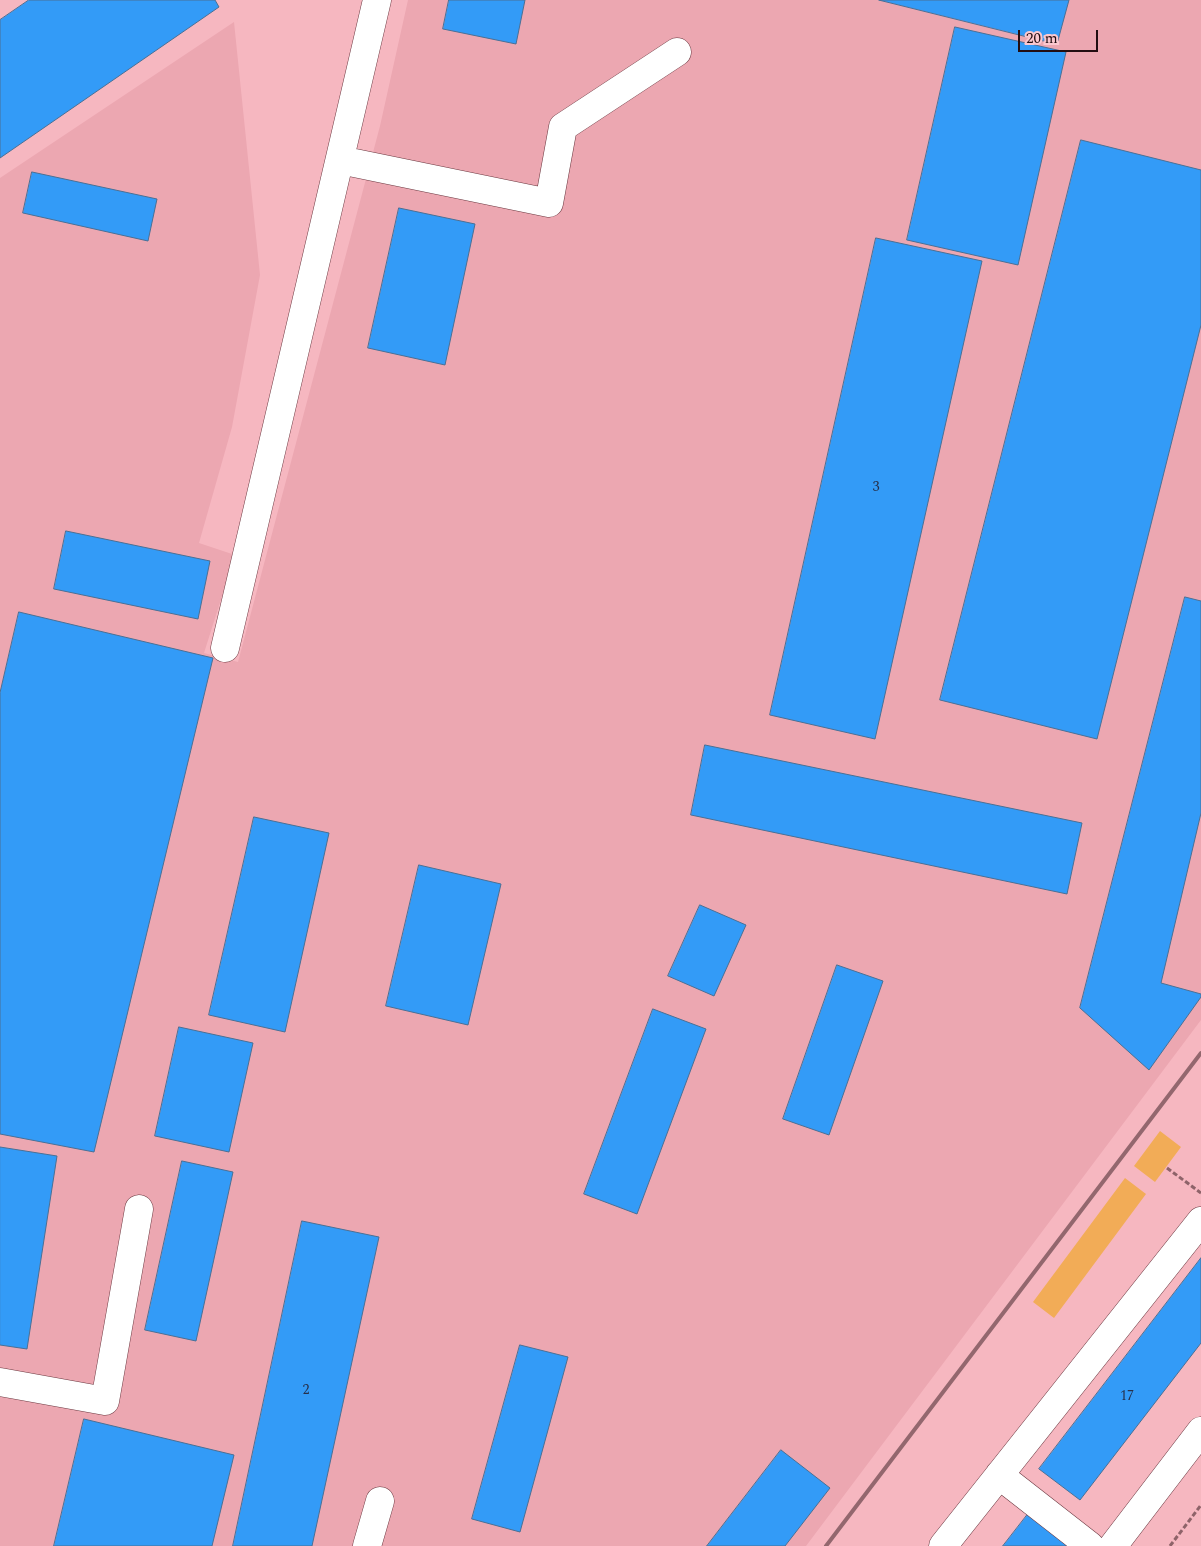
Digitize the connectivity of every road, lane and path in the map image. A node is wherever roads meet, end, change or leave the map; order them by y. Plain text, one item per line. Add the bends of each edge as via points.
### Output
1 (377, 0) edge
2 (677, 52) dead end
3 (340, 160) junction
4 (225, 648) dead end
5 (1167, 1168) dead end
6 (1201, 1194) edge
7 (139, 1210) dead end
8 (1201, 1221) edge
9 (0, 1382) edge
10 (1199, 1437) edge
11 (999, 1475) junction
12 (380, 1501) dead end
13 (1201, 1505) edge
14 (367, 1546) edge
15 (943, 1546) edge
16 (1090, 1546) edge
17 (1114, 1546) edge
18 (1170, 1546) edge

1 - 3 street
2 - 3 street via 563,128 549,203
3 - 4 street
5 - 6 path
7 - 9 street via 104,1401
8 - 11 street
10 - 17 street
11 - 15 street
11 - 16 street
12 - 14 street
13 - 18 path

